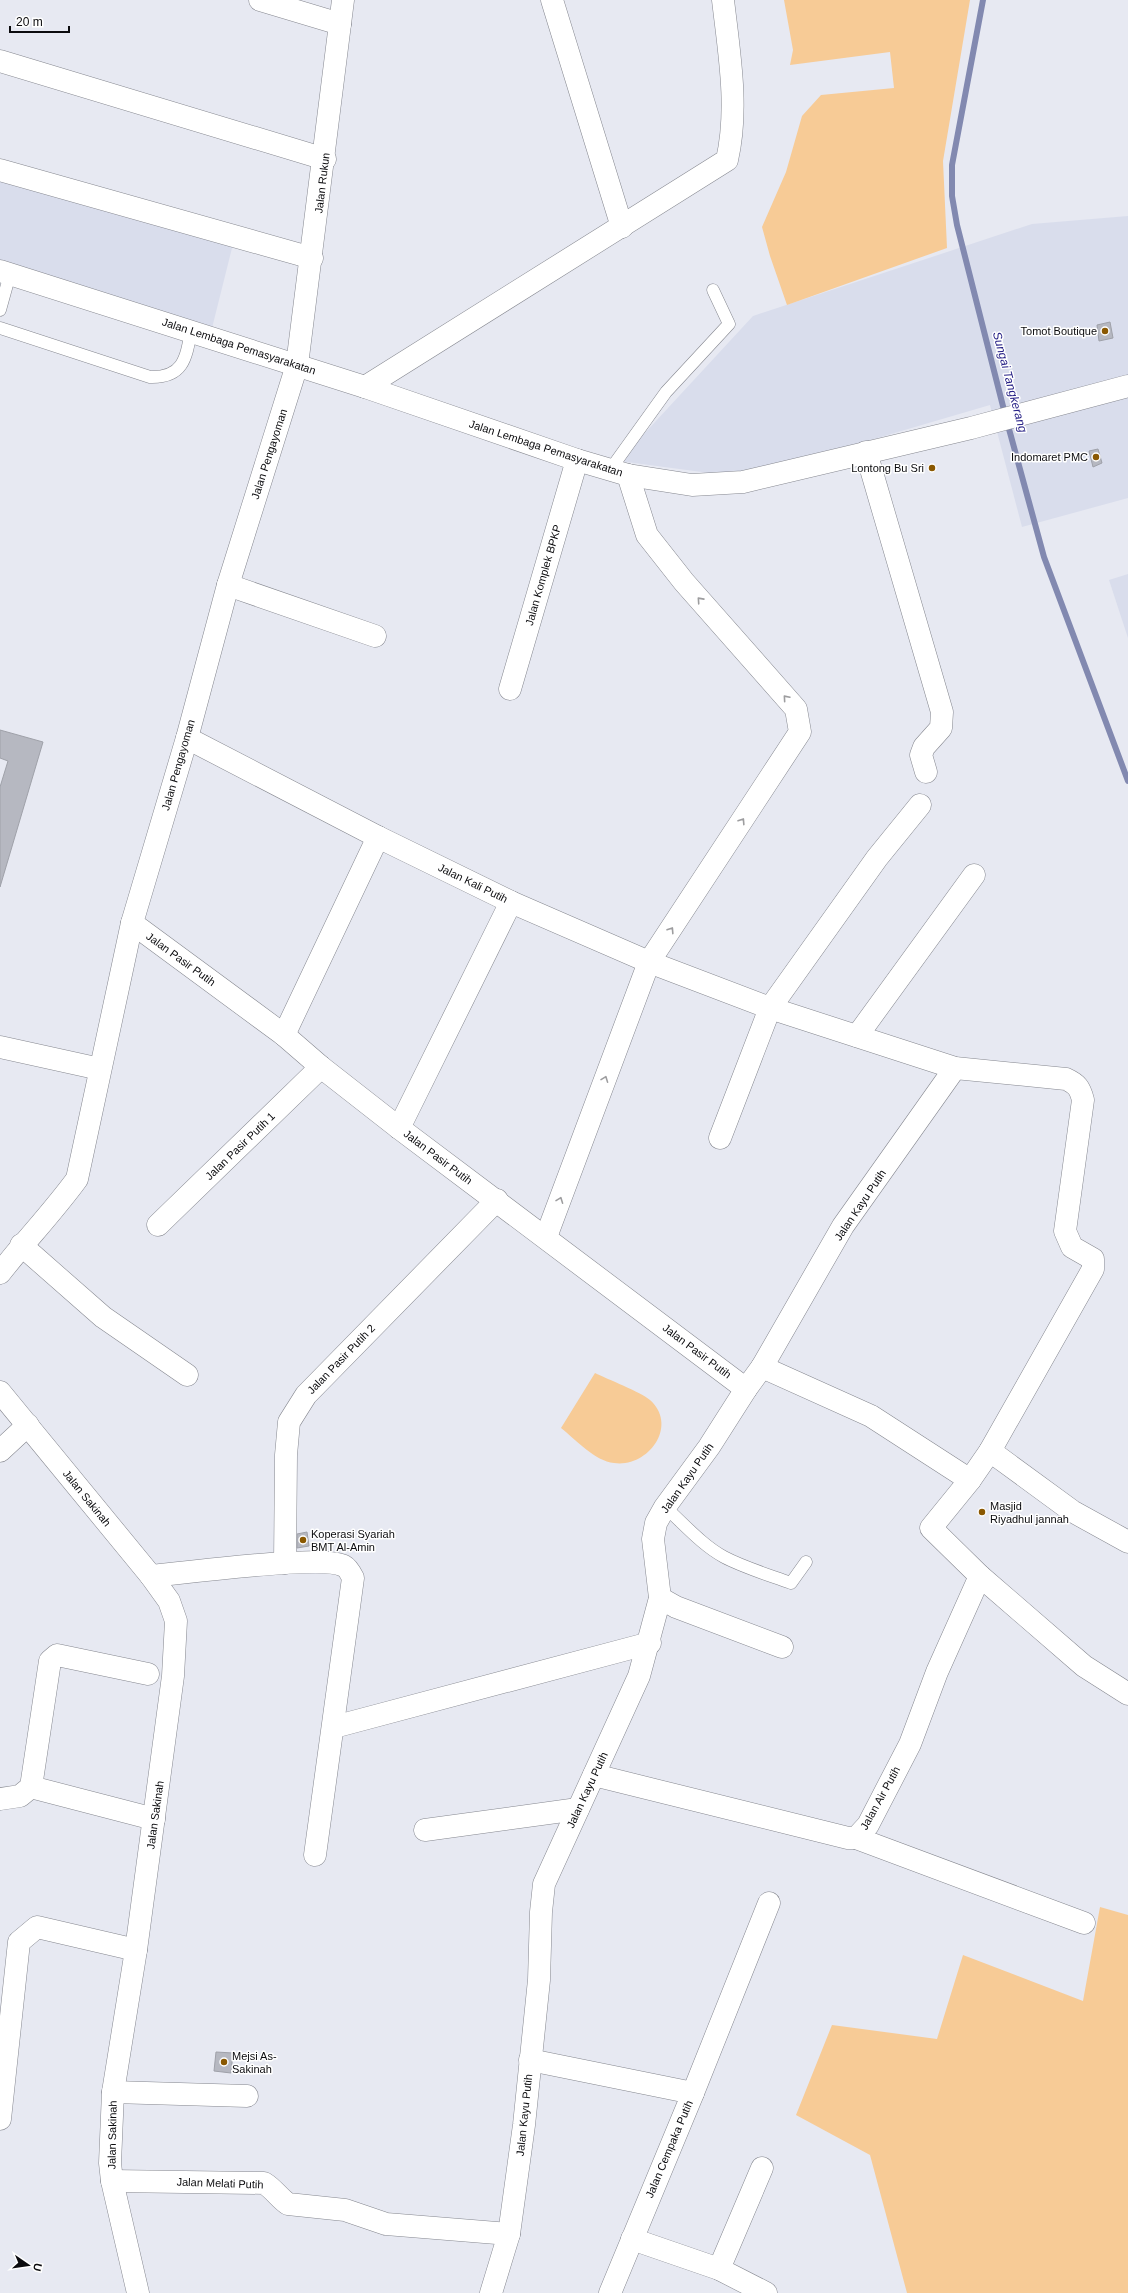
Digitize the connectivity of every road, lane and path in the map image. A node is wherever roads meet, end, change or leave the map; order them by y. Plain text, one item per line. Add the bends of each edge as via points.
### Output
1 (260, 0) edge
2 (343, 0) edge
3 (552, 0) edge
4 (723, 0) edge
5 (340, 24) junction
6 (0, 61) edge
7 (325, 159) junction
8 (0, 170) edge
9 (622, 227) junction
10 (312, 258) junction
11 (5, 272) edge
12 (713, 290) dead end
13 (0, 310) edge
14 (0, 328) edge
15 (191, 331) junction
16 (297, 365) junction
17 (1128, 386) edge
18 (364, 387) junction
19 (866, 452) junction
20 (577, 460) junction
21 (619, 473) junction
22 (228, 585) junction
23 (375, 636) dead end
24 (510, 689) dead end
25 (187, 738) junction
26 (926, 772) dead end
27 (920, 805) dead end
28 (378, 837) junction
29 (974, 875) dead end
30 (511, 902) junction
31 (132, 923) junction
32 (649, 962) junction
33 (770, 1008) junction
34 (284, 1035) junction
35 (857, 1036) junction
36 (0, 1047) edge
37 (321, 1067) junction
38 (955, 1068) junction
39 (100, 1069) junction
40 (399, 1128) junction
41 (720, 1138) dead end
42 (497, 1200) junction
43 (158, 1225) dead end
44 (546, 1237) junction
45 (21, 1245) junction
46 (0, 1273) edge
47 (762, 1367) junction
48 (186, 1375) dead end
49 (746, 1388) junction
50 (0, 1392) edge
51 (28, 1425) junction
52 (0, 1451) edge
53 (990, 1452) junction
54 (970, 1480) junction
55 (665, 1507) junction
56 (1128, 1542) edge
57 (806, 1562) dead end
58 (285, 1563) junction
59 (151, 1576) junction
60 (980, 1576) junction
61 (660, 1598) junction
62 (650, 1643) junction
63 (782, 1647) dead end
64 (148, 1674) dead end
65 (1128, 1694) edge
66 (334, 1727) junction
67 (594, 1775) junction
68 (31, 1787) junction
69 (0, 1799) edge
70 (578, 1809) junction
71 (154, 1819) junction
72 (425, 1830) dead end
73 (856, 1838) junction
74 (315, 1855) dead end
75 (769, 1903) dead end
76 (1084, 1922) dead end
77 (136, 1950) junction
78 (530, 2060) junction
79 (113, 2092) junction
80 (693, 2093) junction
81 (247, 2096) dead end
82 (0, 2119) edge
83 (762, 2168) dead end
84 (112, 2180) junction
85 (509, 2234) junction
86 (632, 2239) junction
87 (719, 2269) junction
88 (138, 2293) edge
89 (491, 2293) edge
90 (610, 2293) edge
91 (766, 2293) edge

1 - 5 street
2 - 5 street, Jalan Rukun
3 - 9 street
4 - 9 street via 732,78 731,143 728,160
5 - 7 street, Jalan Rukun
6 - 7 street
7 - 10 street, Jalan Rukun
8 - 10 street
9 - 18 street
10 - 16 street, Jalan Rukun
11 - 13 lane
11 - 15 street, Jalan Lembaga Pemasyarakatan
12 - 21 lane via 729,324 666,392
14 - 15 lane via 150,377 163,377 178,370 183,362
15 - 16 street, Jalan Lembaga Pemasyarakatan
16 - 18 street, Jalan Lembaga Pemasyarakatan
16 - 22 street, Jalan Pengayoman
17 - 19 street, Jalan Lembaga Pemasyarakatan via 972,428
18 - 20 street, Jalan Lembaga Pemasyarakatan
19 - 21 street, Jalan Lembaga Pemasyarakatan via 743,482 692,485
19 - 26 street via 942,712 941,728 924,747 921,755
20 - 21 street, Jalan Lembaga Pemasyarakatan
20 - 24 street, Jalan Komplek BPKP
32 -> 21 street via 800,732 796,709 684,582 647,535
22 - 23 street
22 - 25 street, Jalan Pengayoman
25 - 28 street, Jalan Kali Putih
25 - 31 street, Jalan Pengayoman
27 - 33 street via 877,858
28 - 30 street, Jalan Kali Putih
28 - 34 street
29 - 35 street
30 - 32 street, Jalan Kali Putih
30 - 40 street
31 - 34 street, Jalan Pasir Putih
31 - 39 street, Jalan Pengayoman
32 - 33 street, Jalan Kali Putih
44 -> 32 street
33 - 35 street
33 - 41 street
34 - 37 street, Jalan Pasir Putih
35 - 38 street
36 - 39 street
37 - 40 street, Jalan Pasir Putih
37 - 43 street, Jalan Pasir Putih 1
38 - 47 street, Jalan Kayu Putih via 843,1226
38 - 53 street via 1066,1079 1079,1088 1083,1100 1065,1231 1072,1247 1093,1259 1093,1269
39 - 45 street, Jalan Pengayoman via 77,1179 57,1207
40 - 42 street, Jalan Pasir Putih
42 - 44 street, Jalan Pasir Putih
42 - 58 street, Jalan Pasir Putih 2 via 306,1395 289,1422 286,1455
44 - 49 street, Jalan Pasir Putih
45 - 46 street, Jalan Pengayoman
45 - 48 street via 103,1317
47 - 49 street, Jalan Kayu Putih
47 - 54 street via 871,1416
49 - 55 street, Jalan Kayu Putih via 710,1447
50 - 51 street, Jalan Sakinah
51 - 52 street
51 - 59 street, Jalan Sakinah
53 - 54 street
53 - 56 street via 1072,1511
54 - 60 street via 931,1528
55 - 57 lane via 724,1557 772,1576 791,1583
55 - 61 street, Jalan Kayu Putih via 656,1523 653,1539
58 - 59 street
58 - 66 street via 330,1562 345,1566 353,1578
59 - 71 street, Jalan Sakinah via 169,1601 176,1621 174,1676
60 - 65 street via 1084,1666
60 - 73 street, Jalan Air Putih via 937,1672 910,1744 868,1825
61 - 62 street, Jalan Kayu Putih
61 - 63 street via 676,1607
62 - 66 street
62 - 67 street, Jalan Kayu Putih via 639,1676
64 - 68 street via 57,1655 50,1661
66 - 74 street
67 - 70 street, Jalan Kayu Putih
67 - 73 street, Jalan Air Putih
68 - 69 street via 20,1796
68 - 71 street
70 - 72 street
70 - 78 street, Jalan Kayu Putih via 544,1884 539,1980
71 - 77 street, Jalan Sakinah
73 - 76 street
75 - 80 street
77 - 79 street, Jalan Sakinah
77 - 82 street via 37,1927 18,1942
78 - 80 street, Jalan Cempaka Putih
78 - 85 street, Jalan Kayu Putih
79 - 81 street
79 - 84 street, Jalan Sakinah via 110,2163
80 - 86 street, Jalan Cempaka Putih
83 - 87 street
84 - 85 street, Jalan Melati Putih via 264,2183 274,2189 288,2204 345,2210 386,2224
84 - 88 street, Jalan Sakinah
85 - 89 street, Jalan Kayu Putih
86 - 87 street
86 - 90 street, Jalan Cempaka Putih
87 - 91 street

